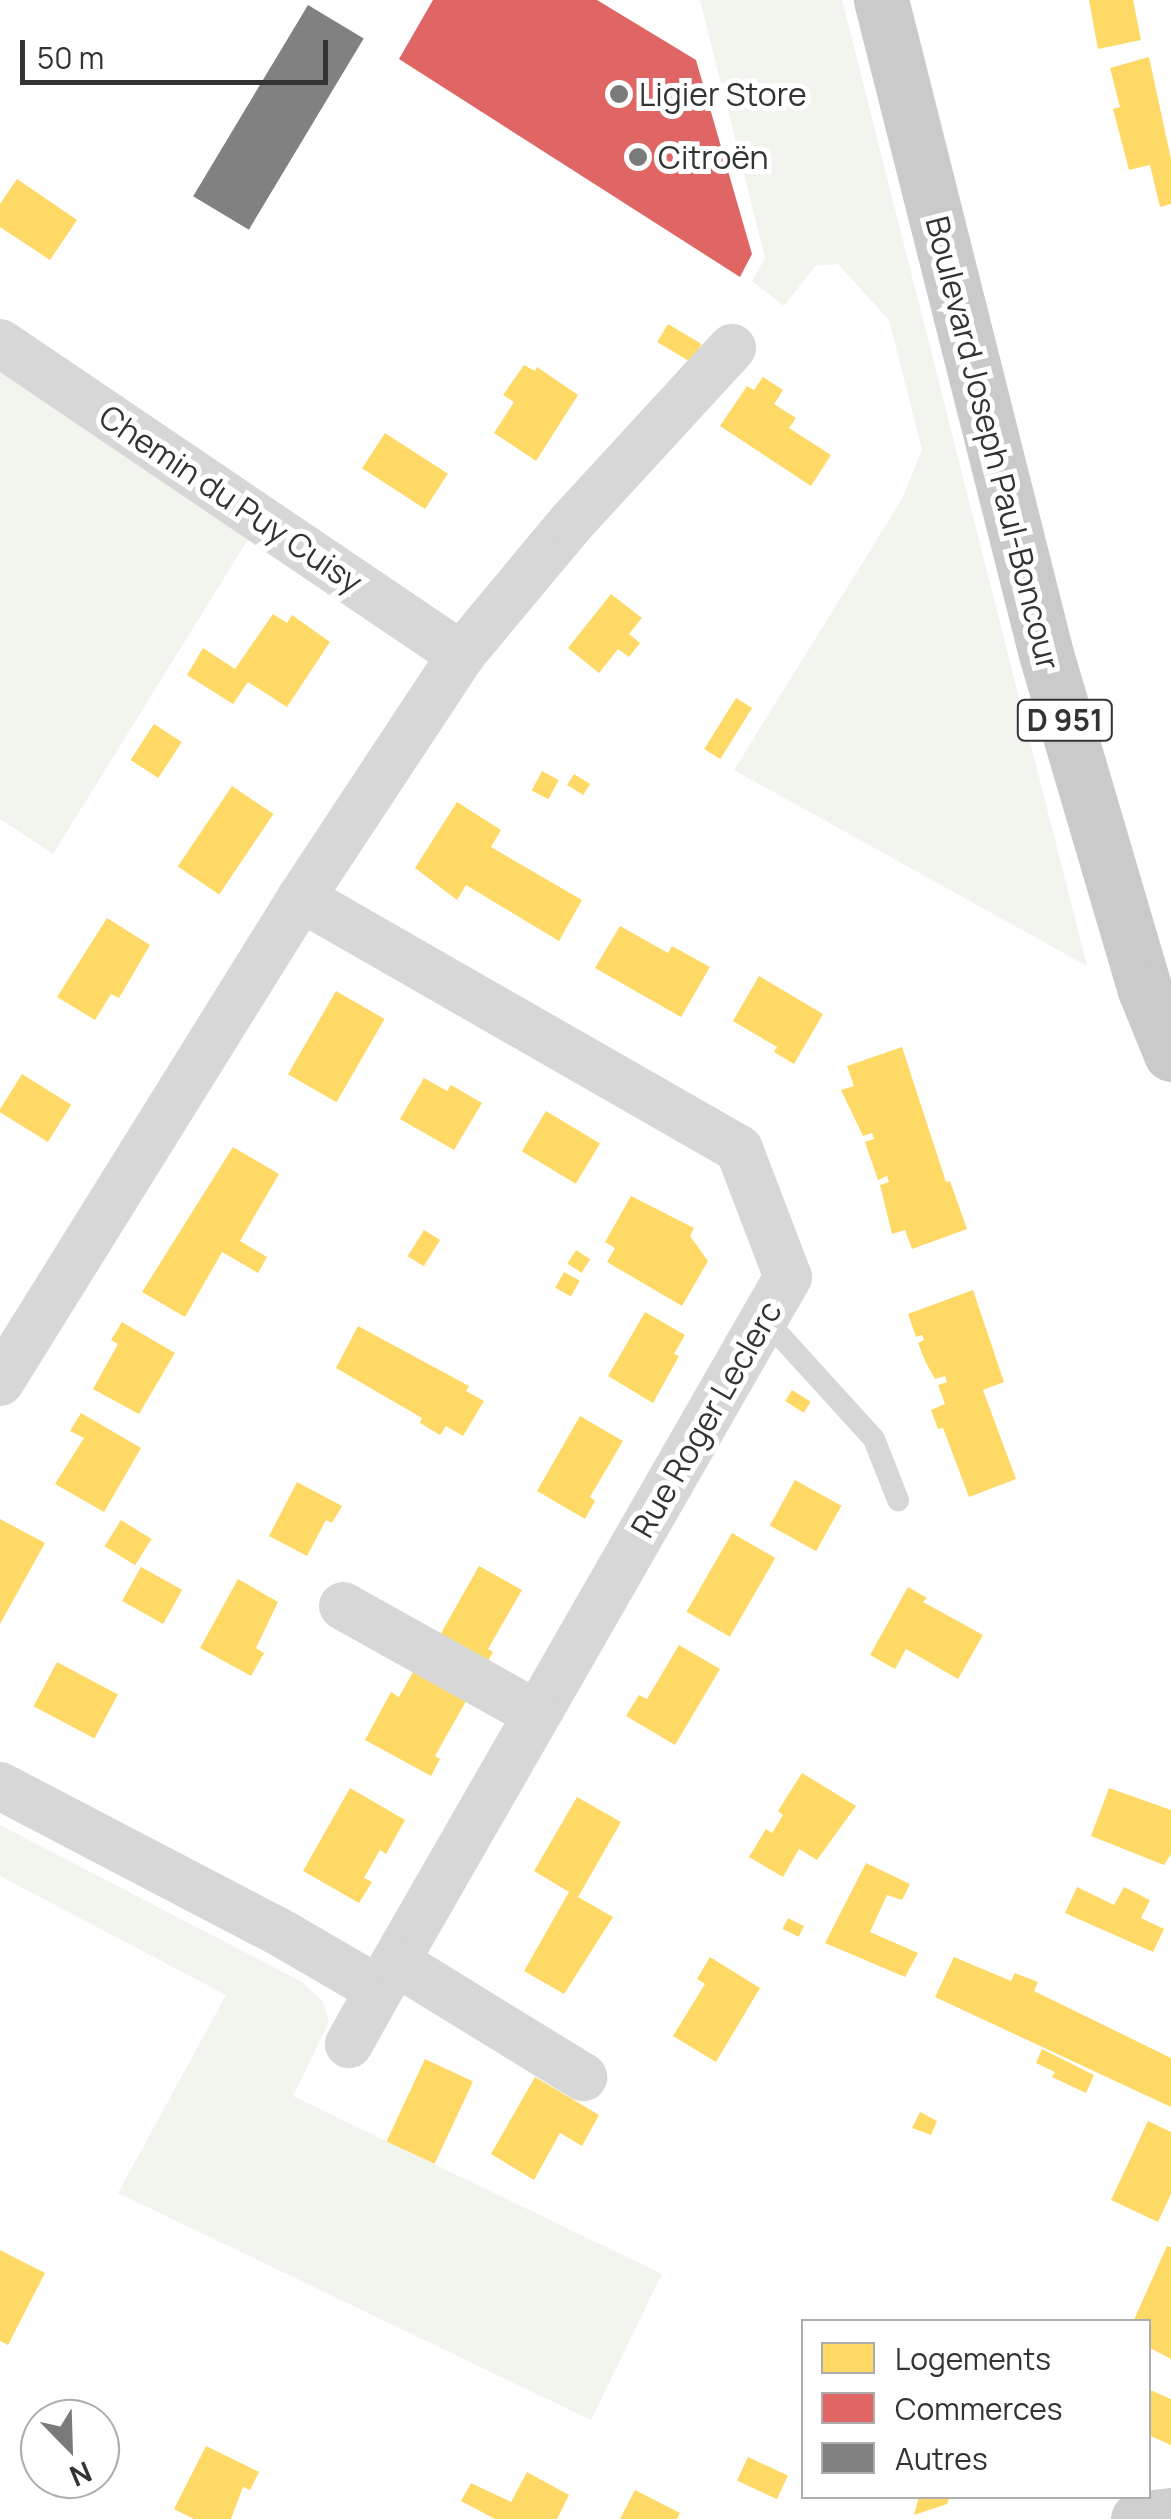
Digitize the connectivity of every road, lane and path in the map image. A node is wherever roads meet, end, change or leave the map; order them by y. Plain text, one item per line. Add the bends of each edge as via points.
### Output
1 (881, 0) edge
2 (0, 342) edge
3 (732, 348) dead end
4 (462, 655) junction
5 (301, 898) junction
6 (1171, 1054) edge
7 (764, 1318) junction
8 (0, 1382) edge
9 (898, 1500) dead end
10 (342, 1606) dead end
11 (536, 1714) junction
12 (0, 1786) edge
13 (388, 1976) junction
14 (349, 2044) dead end
15 (583, 2077) dead end
16 (1171, 2514) edge
17 (1138, 2519) edge

1 - 6 main road, Boulevard Joseph Paul-Boncour / D 951 via 1046,654 1145,990
2 - 4 street, Chemin du Puy Cuisy
3 - 4 street via 571,523
4 - 5 street
5 - 7 street, Rue Roger Leclerc via 739,1149 788,1277
5 - 8 street
7 - 9 lane via 874,1439
7 - 11 street, Rue Roger Leclerc
10 - 11 street
11 - 13 street, Rue Roger Leclerc
12 - 13 street via 276,1930
13 - 14 street, Rue Roger Leclerc
13 - 15 street
16 - 17 street

